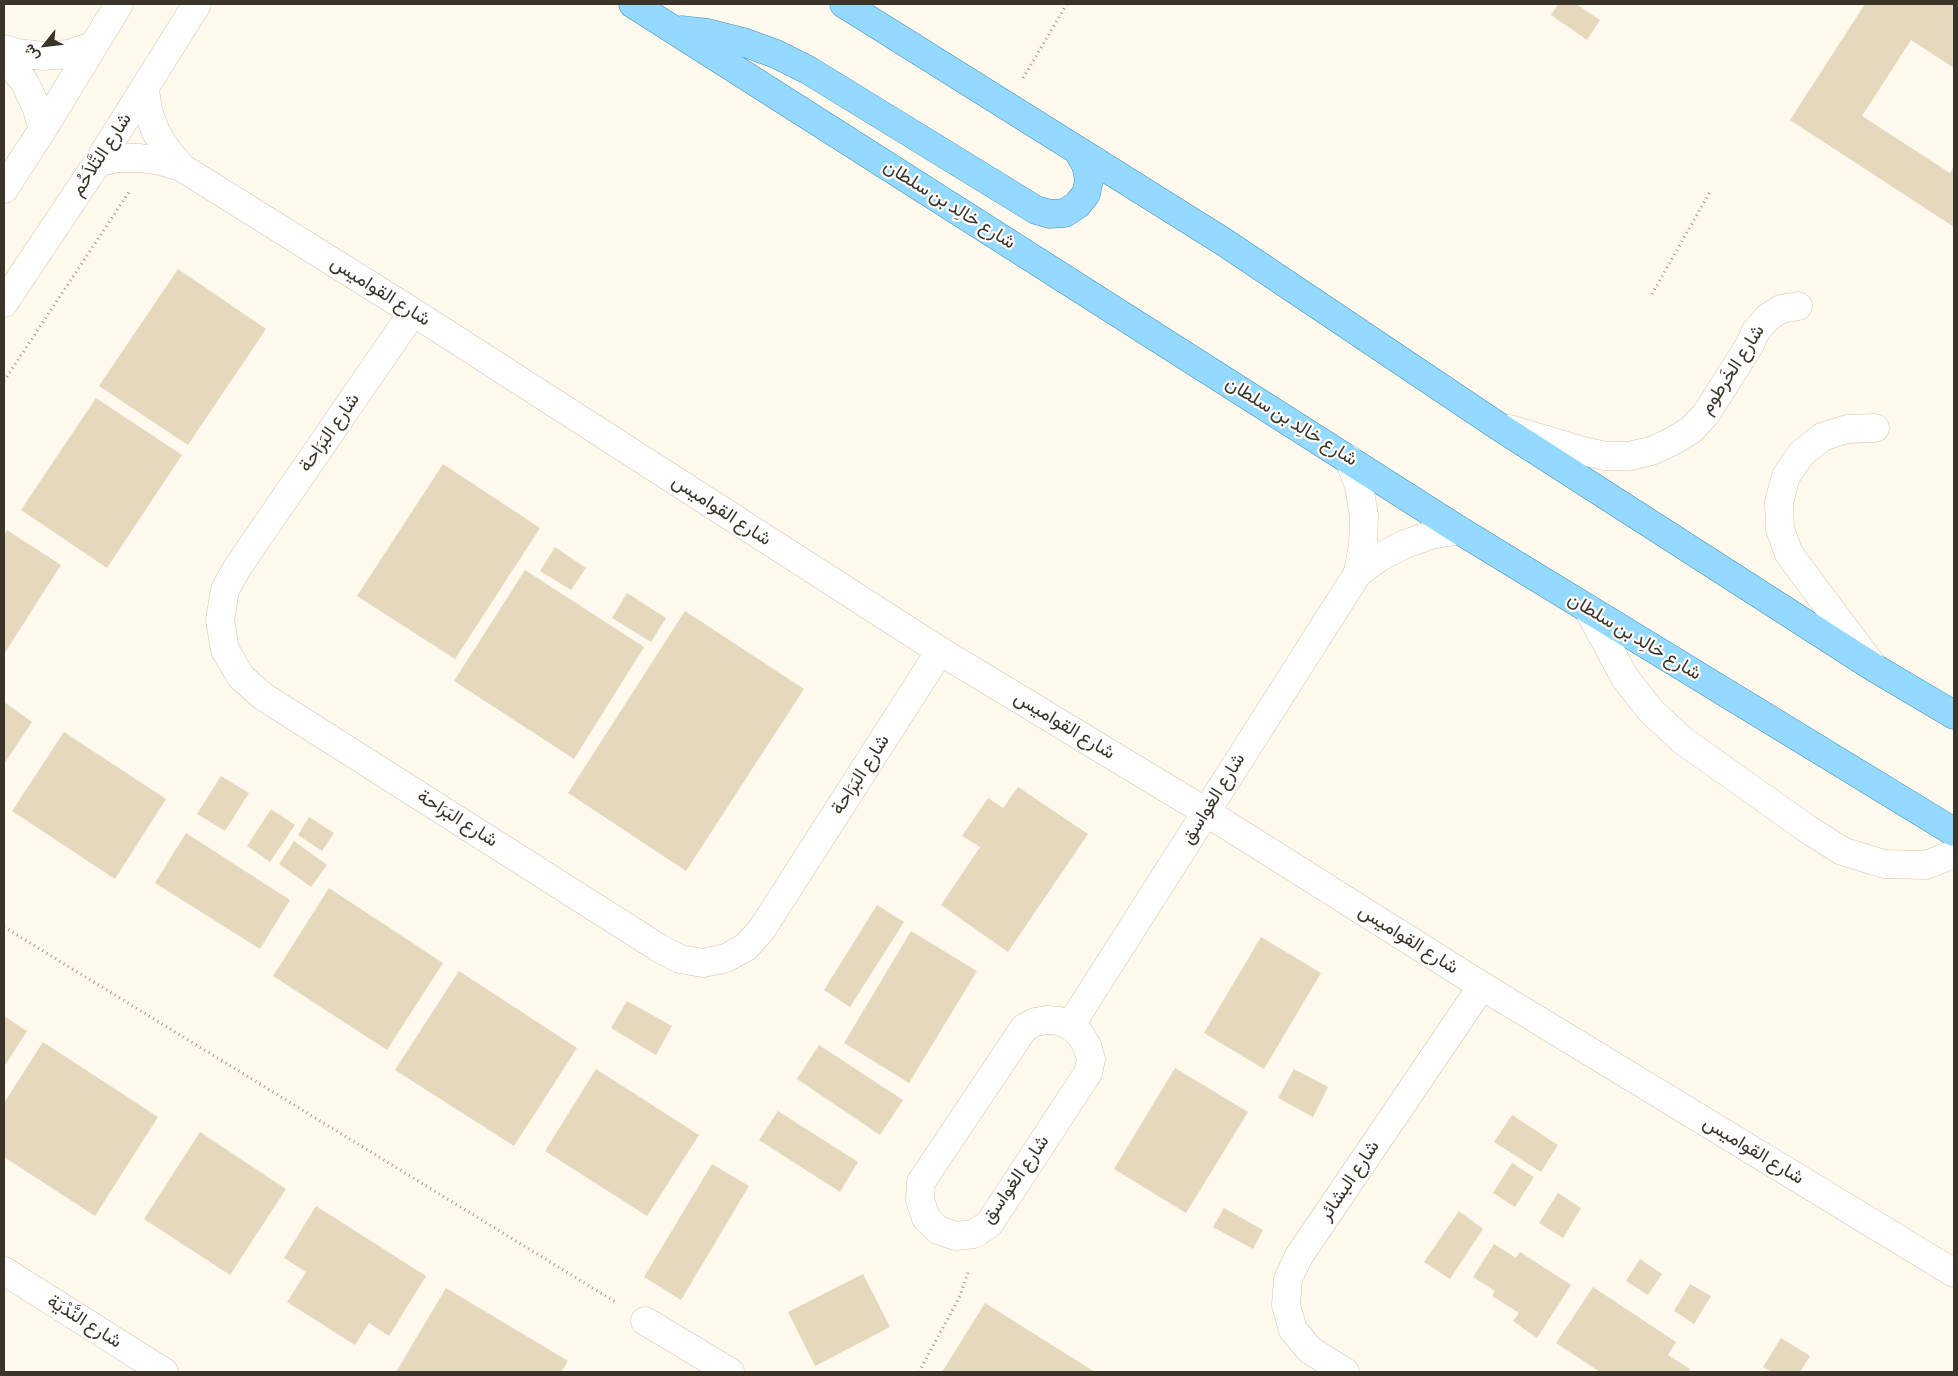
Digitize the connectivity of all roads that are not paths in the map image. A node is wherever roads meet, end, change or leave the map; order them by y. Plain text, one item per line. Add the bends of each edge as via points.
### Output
1 (119, 4) edge
2 (197, 4) edge
3 (633, 4) edge
4 (844, 4) edge
5 (672, 29) junction
6 (93, 46) junction
7 (4, 49) edge
8 (4, 56) edge
9 (144, 90) junction
10 (43, 129) junction
11 (1079, 153) junction
12 (98, 162) junction
13 (181, 167) junction
14 (4, 189) edge
15 (4, 303) edge
16 (1798, 306) dead end
17 (413, 312) junction
18 (1498, 426) junction
19 (1875, 428) dead end
20 (1349, 459) junction
21 (1459, 530) junction
22 (1358, 573) junction
23 (1588, 609) junction
24 (940, 652) junction
25 (1873, 667) junction
26 (1954, 715) edge
27 (1206, 812) junction
28 (1954, 832) edge
29 (1954, 854) edge
30 (1482, 986) junction
31 (1070, 1026) junction
32 (4, 1271) edge
33 (1954, 1273) edge
34 (645, 1321) road end
35 (164, 1372) edge
36 (730, 1372) edge
37 (1345, 1372) edge

1 - 6 street
2 - 9 street, شارع التَّلاَحُم
3 - 5 main road, شارع خالِد بن سلطان
4 - 11 main road
5 - 11 main road via 708,33 776,54 808,70 1036,210 1050,214 1065,213 1086,194 1089,180
5 - 20 main road, شارع خالِد بن سلطان
6 - 7 street via 68,54 43,56
6 - 10 street
8 - 10 street via 25,83
9 - 12 street, شارع التَّلاَحُم
9 - 13 street, شارع القواميس via 156,132
10 - 14 street
11 - 18 main road via 1224,242
12 - 13 street, شارع القواميس via 140,158
12 - 15 street, شارع التَّلاَحُم
13 - 17 street, شارع القواميس
16 - 18 street, شارع الخَرطوم via 1781,308 1767,318 1706,414 1690,430 1650,451 1628,456 1605,456
17 - 24 street, شارع القواميس
17 - 24 street, شارع البَرَاحة via 225,590 220,620 225,650 241,677 264,697 659,948 680,959 703,963 726,958 746,947 762,929
18 - 25 main road
19 - 25 street via 1848,429 1822,437 1801,454 1786,476 1779,502 1780,529 1789,554
20 - 21 main road, شارع خالِد بن سلطان
20 - 22 street, شارع الغواسق via 1359,486 1364,516 1364,544
21 - 22 street, شارع الغواسق via 1405,544 1380,556
21 - 23 main road, شارع خالِد بن سلطان
22 - 27 street, شارع الغواسق
23 - 28 main road, شارع خالِد بن سلطان
23 - 29 street via 1625,678 1651,711 1682,740 1806,828 1842,851 1884,864 1926,864
24 - 27 street, شارع القواميس
25 - 26 main road
27 - 30 street, شارع القواميس
27 - 31 street, شارع الغواسق
30 - 33 street, شارع القواميس
30 - 37 street, شارع البشائر via 1299,1256 1288,1279 1286,1305 1294,1330 1310,1350
31 - 31 street, شارع الغواسق via 1087,1046 1090,1059 1088,1073 989,1224 974,1234 956,1236 938,1230 926,1218 920,1200 921,1182 1024,1028 1047,1020
32 - 35 street, شارع النَّدْيَة
34 - 36 street

